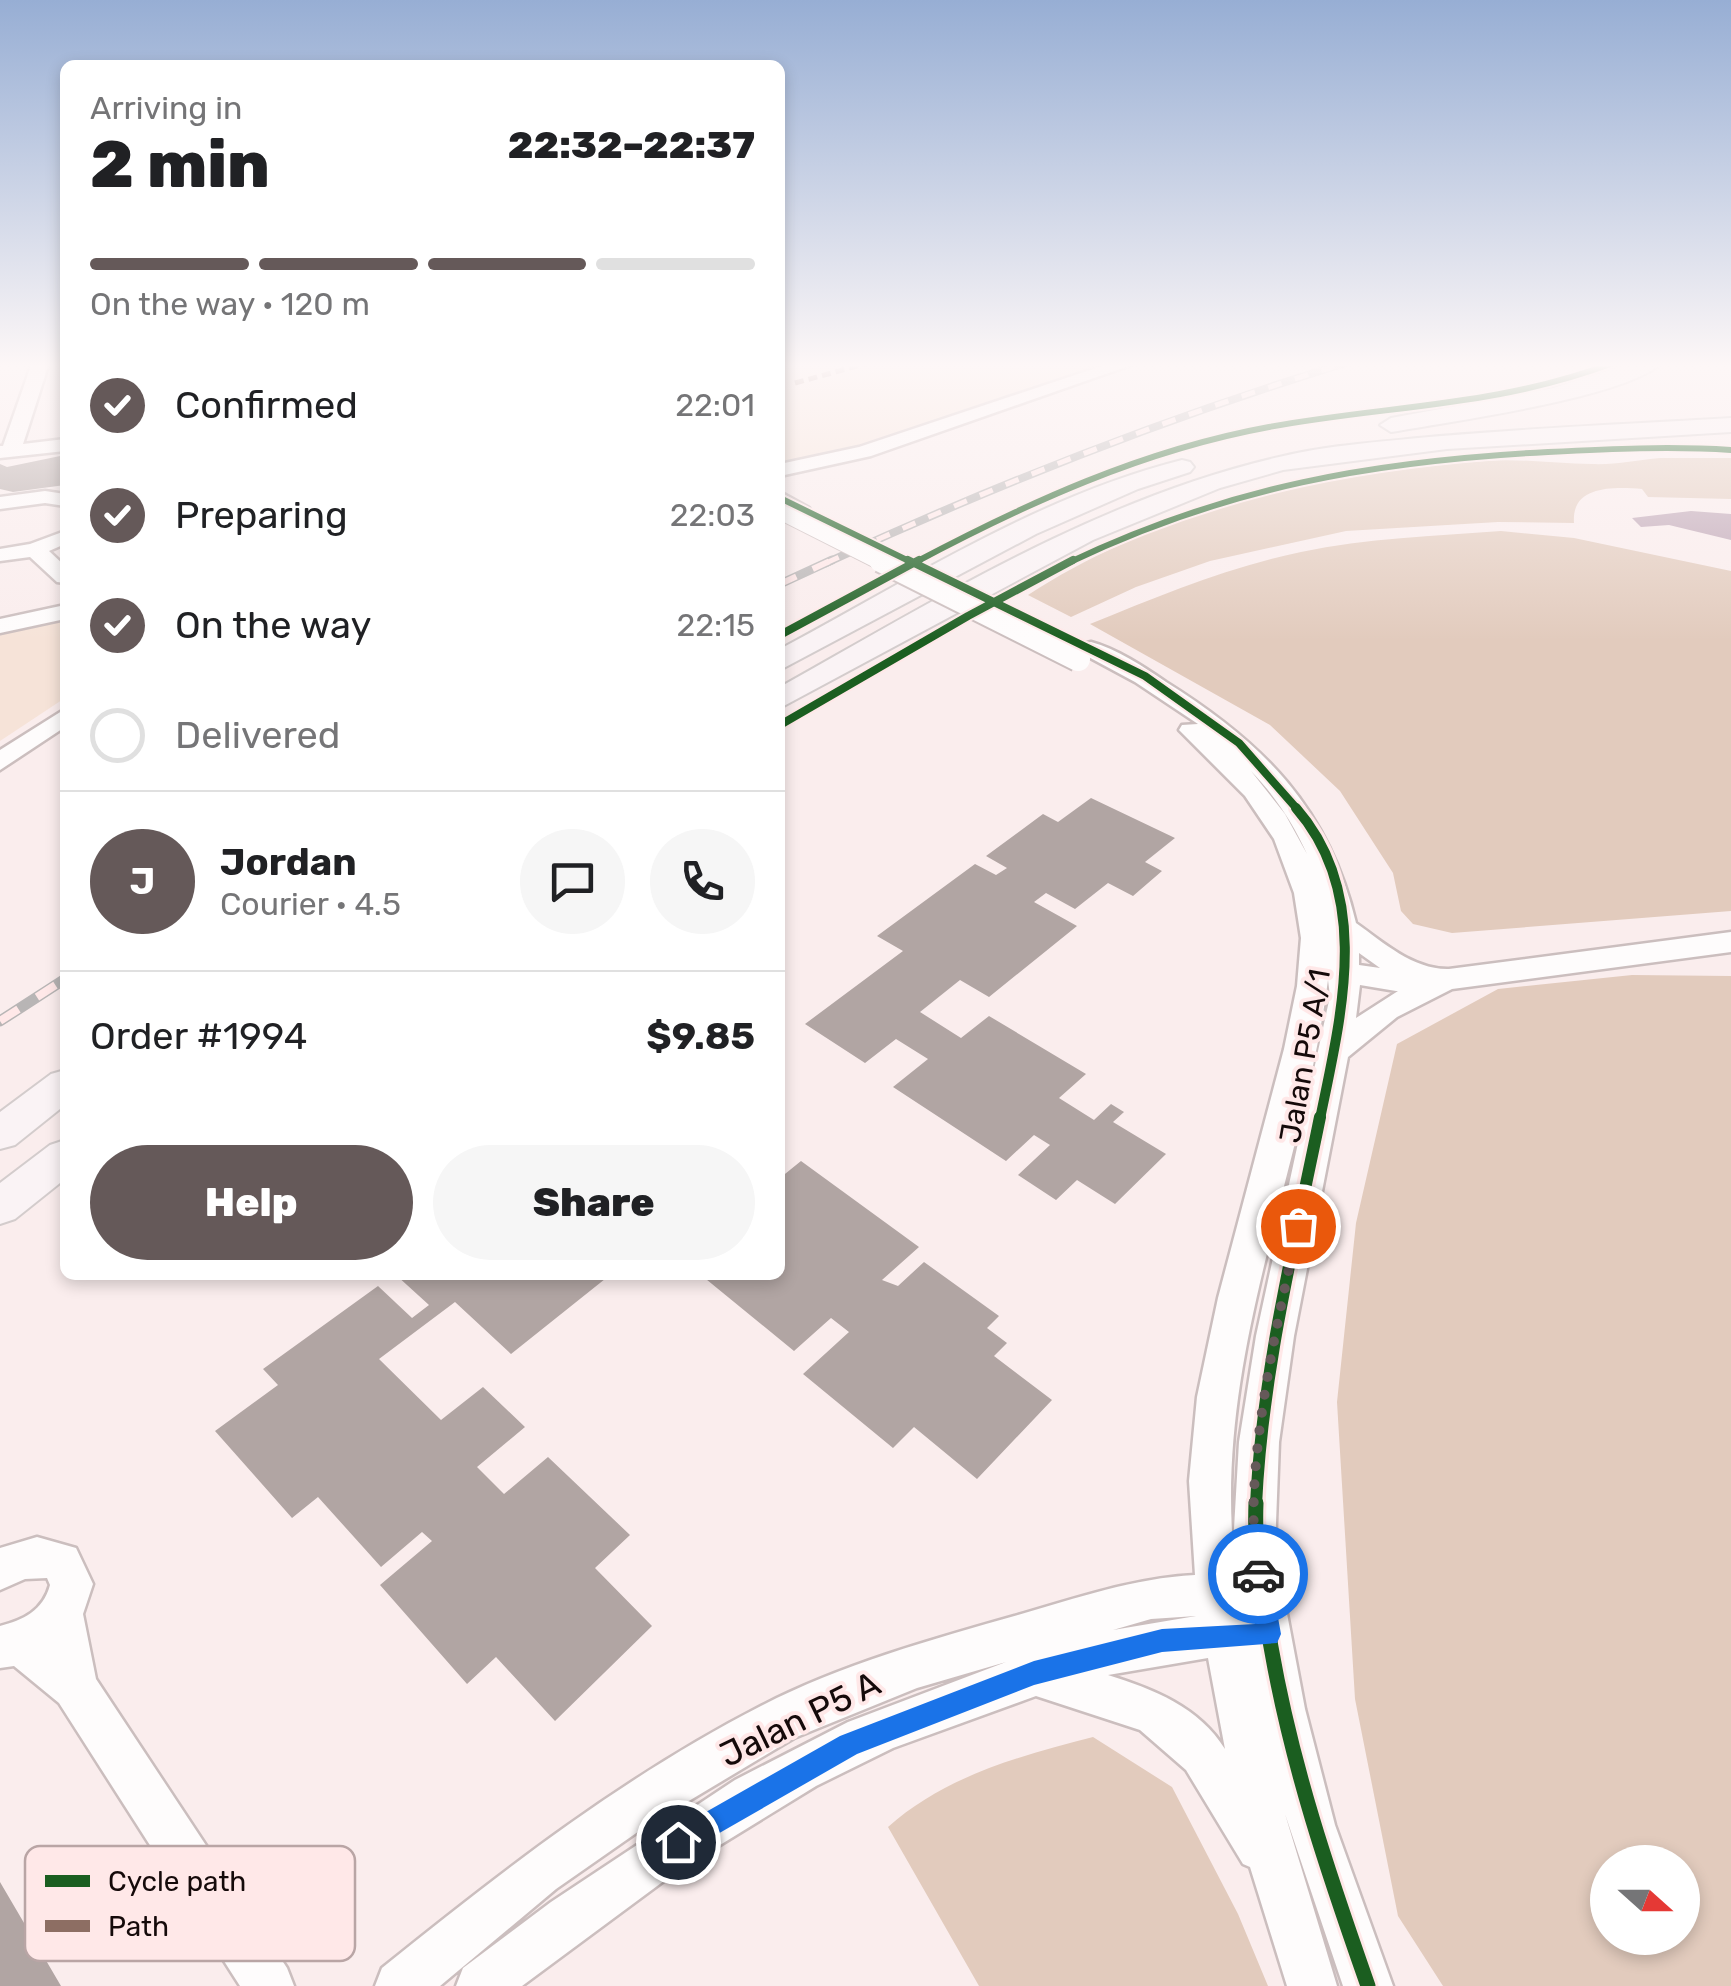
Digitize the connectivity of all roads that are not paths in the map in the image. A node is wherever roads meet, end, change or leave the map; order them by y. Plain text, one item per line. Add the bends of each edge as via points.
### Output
1 (847, 456) edge
2 (1223, 456) edge
3 (1339, 456) edge
4 (788, 468) edge
5 (60, 499) edge
6 (0, 503) edge
7 (786, 507) edge
8 (60, 539) edge
9 (35, 550) junction
10 (0, 555) edge
11 (60, 572) edge
12 (60, 613) edge
13 (0, 626) edge
14 (1085, 654) junction
15 (785, 658) edge
16 (785, 696) edge
17 (60, 720) edge
18 (0, 762) edge
19 (1346, 930) junction
20 (1731, 942) edge
21 (1331, 971) junction
22 (1441, 979) junction
23 (1334, 1052) junction
24 (60, 1088) edge
25 (0, 1134) edge
26 (60, 1160) edge
27 (0, 1207) edge
28 (0, 1570) edge
29 (61, 1614) junction
30 (1243, 1614) junction
31 (10, 1645) edge
32 (1034, 1673) junction
33 (75, 1686) junction
34 (178, 1846) edge
35 (1276, 1876) junction
36 (253, 1961) edge
37 (269, 1986) edge
38 (400, 1986) edge
39 (481, 1986) edge
40 (1312, 1986) edge
41 (1368, 1986) edge

1 - 4 street
2 - 15 main road via 1112,490 1021,532
3 - 16 main road via 1282,463 1151,503 1018,566
5 - 6 street
7 - 14 street, bridge
8 - 9 street
9 - 10 street
9 - 11 street
12 - 13 street
14 - 19 street, Jalan P5 A/1 via 1145,676 1207,717 1270,776 1310,824
14 - 21 street, Jalan P5 A/1 via 1206,741 1274,814 1308,887
17 - 18 street
19 - 21 street, Jalan P5 A/1
19 - 22 street via 1394,964
20 - 22 street
21 - 22 street
21 - 23 street, Jalan P5 A/1
21 - 30 street, Jalan P5 A/1 via 1290,1097 1221,1372 1210,1531
22 - 23 street via 1386,1010
23 - 30 street, Jalan P5 A/1 via 1275,1336
24 - 25 main road
26 - 27 main road
28 - 29 street via 34,1556 61,1562 72,1584
29 - 31 street via 50,1627
29 - 33 street
30 - 32 street, Jalan P5 A
30 - 35 street, Jalan P5 A/1
30 - 38 street, Jalan P5 A via 1150,1598 869,1682 779,1722 624,1812
30 - 41 street, Jalan P5 A/1
31 - 33 street
32 - 35 street via 1153,1712 1202,1754
32 - 39 street, Jalan P5 A via 803,1768 646,1862
33 - 34 street
35 - 40 street, Jalan P5 A/1
36 - 37 street

